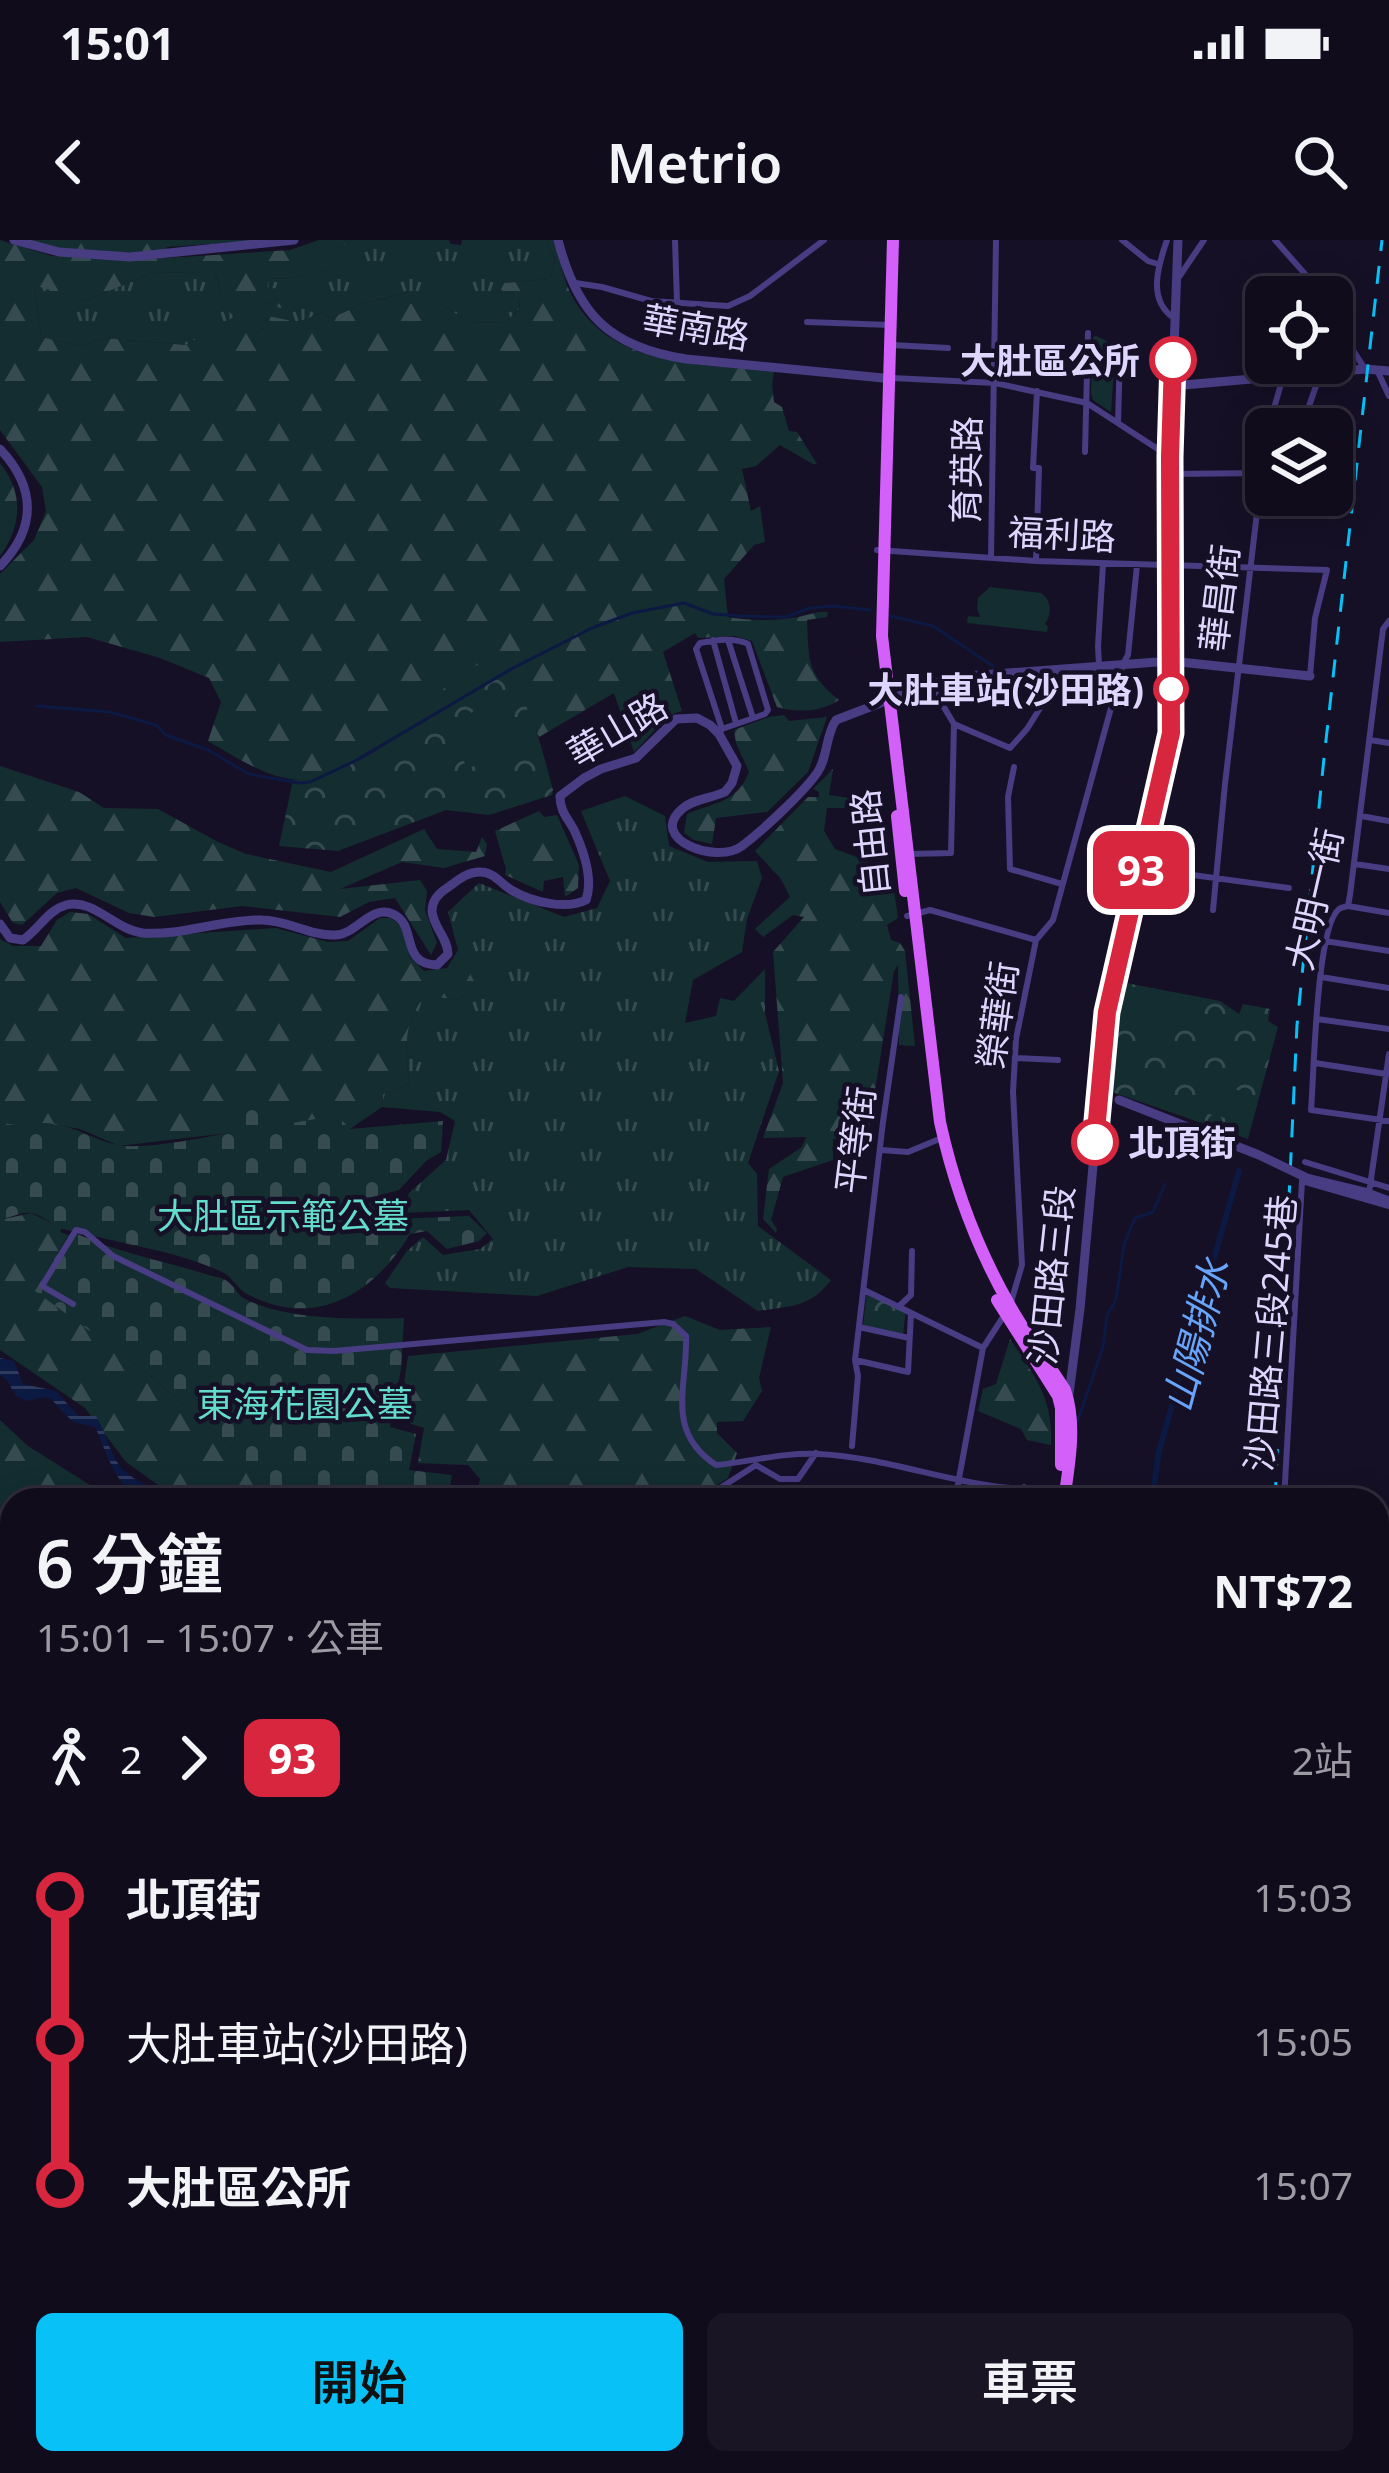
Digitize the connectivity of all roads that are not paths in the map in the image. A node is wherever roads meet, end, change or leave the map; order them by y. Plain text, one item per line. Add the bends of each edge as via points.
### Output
1 (14, 240) edge
2 (294, 240) edge
3 (558, 240) edge
4 (675, 240) edge
5 (824, 240) edge
6 (889, 240) edge
7 (996, 240) edge
8 (1123, 240) edge
9 (1167, 240) edge
10 (1178, 240) edge
11 (1204, 240) edge
12 (1275, 240) edge
13 (1294, 240) edge
14 (1288, 254) junction
15 (1158, 264) junction
16 (1306, 276) edge
17 (1177, 280) junction
18 (570, 283) junction
19 (677, 303) junction
20 (1175, 318) junction
21 (807, 322) dead end
22 (887, 325) junction
23 (1088, 333) dead end
24 (890, 345) junction
25 (948, 347) dead end
26 (1353, 350) edge
27 (1120, 352) dead end
28 (1365, 368) junction
29 (1353, 369) edge
30 (1383, 370) edge
31 (886, 378) junction
32 (1245, 380) edge
33 (995, 382) junction
34 (1280, 384) edge
35 (1172, 386) junction
36 (1037, 391) junction
37 (1389, 396) edge
38 (1087, 403) junction
39 (1275, 406) joint
40 (1282, 408) edge
41 (1118, 423) junction
42 (0, 449) edge
43 (1085, 452) dead end
44 (1170, 457) junction
45 (1245, 473) edge
46 (1170, 474) junction
47 (1257, 516) edge
48 (880, 550) junction
49 (992, 557) junction
50 (1036, 561) junction
51 (1103, 564) junction
52 (1137, 565) junction
53 (1172, 565) junction
54 (0, 566) edge
55 (1250, 566) junction
56 (1386, 625) edge
57 (712, 640) junction
58 (728, 640) junction
59 (1171, 661) junction
60 (1379, 661) junction
61 (1389, 663) edge
62 (1123, 664) junction
63 (1099, 665) junction
64 (1238, 667) junction
65 (1062, 673) dead end
66 (1310, 676) joint
67 (930, 684) junction
68 (887, 700) junction
69 (753, 718) junction
70 (736, 724) junction
71 (954, 724) junction
72 (721, 731) junction
73 (1370, 740) junction
74 (1389, 743) edge
75 (1014, 767) dead end
76 (1361, 816) junction
77 (1389, 821) edge
78 (910, 854) junction
79 (1355, 864) junction
80 (1141, 868) junction
81 (1389, 869) edge
82 (1218, 880) junction
83 (1062, 884) junction
84 (1289, 888) dead end
85 (1348, 906) junction
86 (1213, 910) dead end
87 (1389, 913) edge
88 (911, 916) junction
89 (0, 924) edge
90 (1036, 940) junction
91 (1325, 941) junction
92 (1389, 951) edge
93 (1321, 977) junction
94 (1389, 988) edge
95 (901, 997) dead end
96 (1317, 1018) junction
97 (1389, 1029) edge
98 (1389, 1054) edge
99 (1015, 1058) junction
100 (1058, 1060) dead end
101 (1315, 1063) junction
102 (1387, 1074) edge
103 (1099, 1094) junction
104 (1385, 1121) edge
105 (937, 1140) junction
106 (881, 1150) junction
107 (1304, 1162) dead end
108 (1327, 1170) junction
109 (1373, 1181) junction
110 (1322, 1188) junction
111 (1389, 1197) edge
112 (1368, 1198) junction
113 (963, 1218) junction
114 (912, 1250) dead end
115 (864, 1289) junction
116 (73, 1304) dead end
117 (898, 1306) junction
118 (1007, 1310) junction
119 (911, 1313) junction
120 (859, 1328) junction
121 (910, 1339) junction
122 (983, 1348) junction
123 (855, 1360) junction
124 (1065, 1404) junction
125 (852, 1447) dead end
126 (815, 1453) junction
127 (958, 1479) junction
128 (1024, 1487) joint
129 (720, 1488) edge
130 (957, 1488) edge
131 (1028, 1488) edge
132 (1062, 1488) edge
133 (1285, 1488) edge

1 - 2 street via 130,256
3 - 18 street, 華南路
4 - 19 street
5 - 19 street via 740,302
6 - 22 main road, 自由路
7 - 33 street, 育英路
8 - 15 street
9 - 15 street
10 - 17 street, 沙田路三段
11 - 17 street
12 - 14 street
13 - 14 street
14 - 16 street
15 - 20 street via 1158,299
17 - 20 street, 沙田路三段
18 - 19 street
18 - 31 street, 華南路 via 600,322 641,350
20 - 35 street, 沙田路三段
21 - 22 street
22 - 24 main road, 自由路
22 - 31 main road, 自由路
23 - 38 street
24 - 25 street
24 - 31 main road, 自由路
26 - 28 street
27 - 41 street
28 - 29 street
28 - 30 street
30 - 37 street
31 - 33 street
31 - 48 main road, 自由路
32 - 35 street
33 - 36 street
33 - 49 street, 育英路
34 - 39 street, 華昌街
35 - 44 street, 沙田路三段
36 - 38 street
36 - 50 street
38 - 41 street
38 - 43 street
39 - 40 street
41 - 44 street
42 - 54 street via 17,467 28,500 22,533
44 - 46 street, 沙田路三段
45 - 46 street
46 - 53 street, 沙田路三段
47 - 55 street, 華昌街
48 - 49 street, 福利路
48 - 68 main road, 自由路
49 - 50 street, 福利路
50 - 51 street, 福利路
51 - 52 street, 福利路
51 - 63 street
52 - 53 street, 福利路
52 - 62 street, 榮華街
53 - 55 street, 福利路
53 - 59 street, 沙田路三段
55 - 64 street, 華昌街
55 - 66 street, 福利路 via 1327,570
56 - 60 street, 大明一街
57 - 58 street
57 - 70 street
57 - 72 street via 697,649
58 - 69 street
58 - 69 street via 748,644 769,710
59 - 62 street, 華山路
59 - 64 street, 華山路
59 - 80 street, 沙田路三段 via 1171,733
60 - 61 street
60 - 73 street, 大明一街
62 - 63 street, 華山路
62 - 83 street, 榮華街
63 - 67 street, 華山路
64 - 66 street, 華山路
64 - 82 street, 華昌街
65 - 71 street via 1010,748
67 - 68 street, 華山路
67 - 71 street
68 - 72 street, 華山路 via 836,721 818,772 739,849 719,854 685,845 674,827 685,805 733,783 737,766
68 - 78 main road, 自由路
68 - 88 main road, 自由路
69 - 70 street
70 - 72 street
71 - 78 street via 950,853
72 - 89 street, 華山路 via 697,718 676,719 636,758 560,796 590,883 581,903 517,894 477,871 439,893 432,915 448,955 437,965 421,962 398,916 384,912 337,935 268,920 143,933 74,904 23,940
73 - 74 street
73 - 76 street, 大明一街
75 - 83 street via 1010,869
76 - 77 street
76 - 79 street, 大明一街
78 - 88 main road, 自由路
79 - 81 street
79 - 85 street, 大明一街
80 - 82 street
80 - 103 street, 沙田路三段 via 1107,1012
82 - 84 street
82 - 86 street, 華昌街
83 - 90 street, 榮華街 via 1052,920
85 - 87 street
85 - 91 street, 大明一街 via 1335,914
88 - 90 street via 931,910
88 - 105 main road, 自由路
88 - 113 main road, 自由路 via 940,1122
90 - 99 street, 榮華街
91 - 92 street
91 - 93 street, 大明一街
93 - 94 street
93 - 96 street, 大明一街
95 - 106 street, 平等街
96 - 97 street
96 - 101 street, 大明一街
98 - 102 street
99 - 100 street
99 - 118 street, 榮華街 via 1022,1265
101 - 102 street
101 - 104 street, 大明一街 via 1311,1110
102 - 104 street
103 - 111 street, bridge via 1307,1178
103 - 124 street, 沙田路三段
104 - 109 street
105 - 106 street via 908,1152
105 - 113 main road, 自由路
106 - 115 street, 平等街
107 - 108 street
108 - 109 street
108 - 110 street
109 - 111 street
109 - 112 street
110 - 112 street
110 - 133 street, 沙田路三段245巷 via 1302,1181
111 - 112 street
113 - 118 main road, 自由路
114 - 117 street via 911,1295
115 - 117 street
115 - 120 street, 平等街
116 - 126 street via 42,1286 76,1230 112,1256 307,1350 673,1324 686,1336 682,1418 702,1455 716,1465
117 - 119 street
118 - 122 street
118 - 124 main road, 自由路 via 1065,1390
119 - 121 street
119 - 122 street
120 - 121 street
120 - 123 street, 平等街
121 - 123 street via 908,1372
122 - 127 street
123 - 125 street, 平等街
124 - 132 main road, 沙田路三段 via 1071,1441
126 - 127 street
126 - 129 street via 798,1479 757,1465
127 - 128 street
127 - 130 street
128 - 131 street

